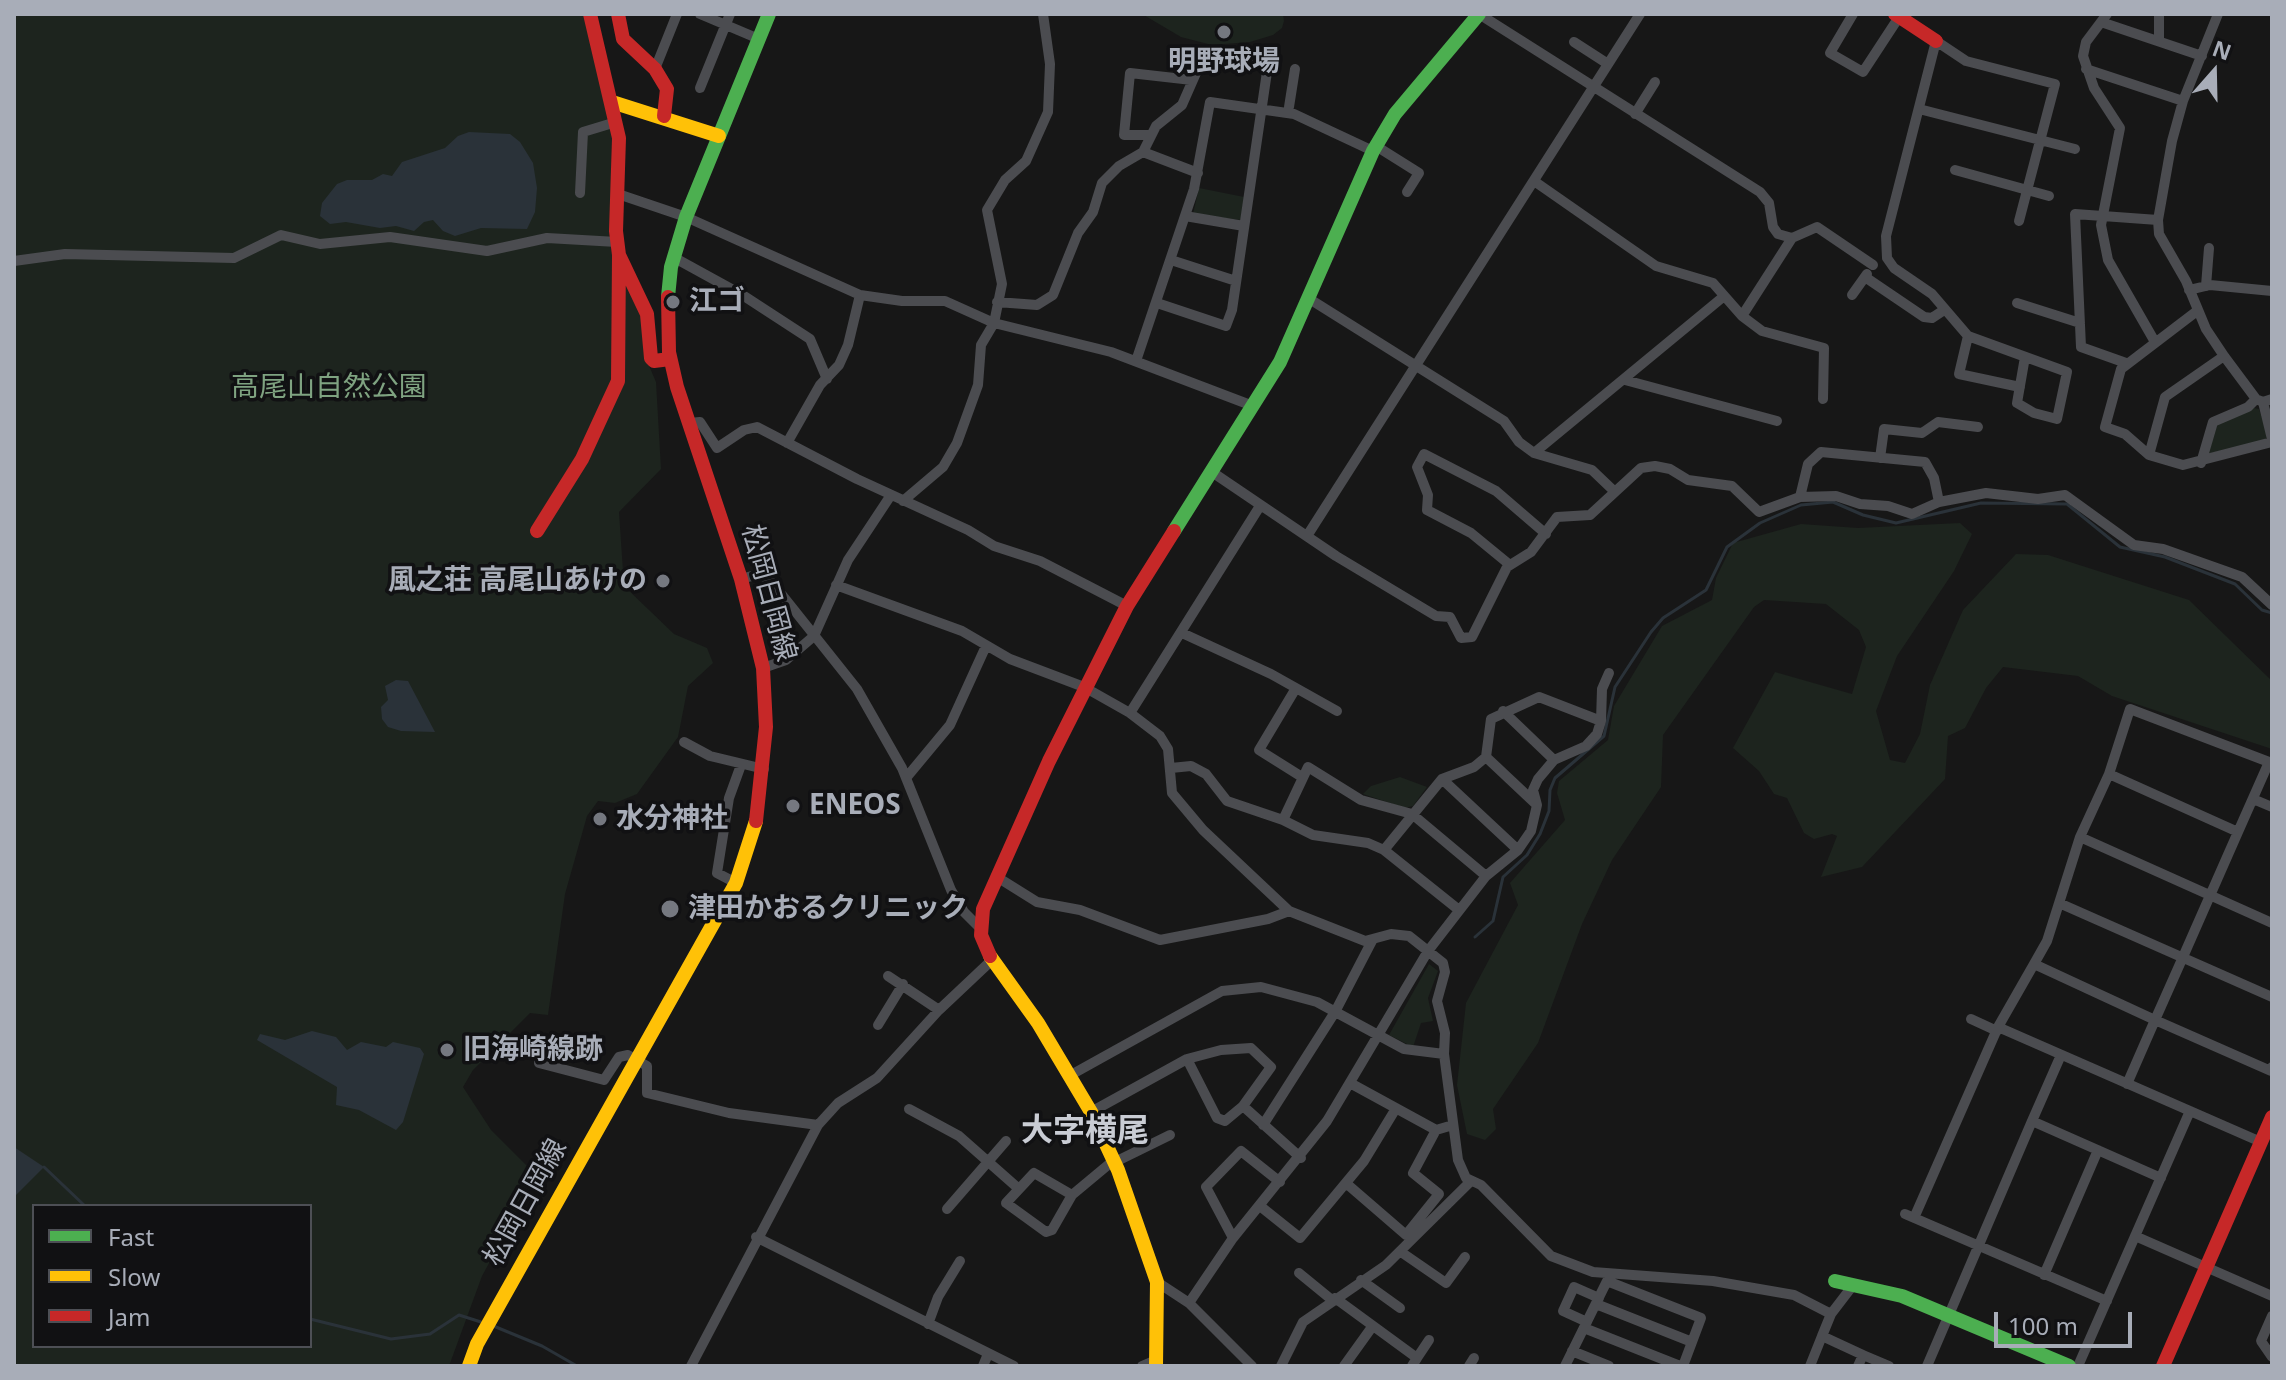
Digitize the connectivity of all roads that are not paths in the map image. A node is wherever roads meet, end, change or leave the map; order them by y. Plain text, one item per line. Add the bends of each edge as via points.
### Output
1 (590, 14) edge
2 (677, 14) edge
3 (700, 14) edge
4 (769, 14) edge
5 (1043, 14) edge
6 (1479, 14) edge
7 (1640, 14) edge
8 (1853, 14) edge
9 (2159, 14) edge
10 (2218, 14) edge
11 (617, 15) edge
12 (1897, 15) edge
13 (2104, 18) edge
14 (728, 20) edge
15 (759, 39) junction
16 (1936, 41) junction
17 (2159, 41) junction
18 (1574, 42) dead end
19 (2202, 56) junction
20 (1608, 64) junction
21 (655, 69) junction
22 (1295, 69) dead end
23 (2086, 69) junction
24 (1192, 80) junction
25 (1655, 82) dead end
26 (700, 88) dead end
27 (1592, 89) junction
28 (2183, 101) junction
29 (612, 102) junction
30 (1289, 107) dead end
31 (1262, 109) junction
32 (1919, 109) junction
33 (1635, 114) junction
34 (664, 116) junction
35 (616, 122) junction
36 (1149, 135) junction
37 (719, 136) junction
38 (2040, 140) junction
39 (1375, 148) junction
40 (2075, 149) dead end
41 (1143, 152) junction
42 (1955, 170) dead end
43 (1198, 173) junction
44 (1534, 181) junction
45 (2027, 190) junction
46 (1407, 192) dead end
47 (580, 193) dead end
48 (618, 194) junction
49 (2049, 196) dead end
50 (1185, 216) junction
51 (2102, 216) junction
52 (686, 217) junction
53 (2158, 220) junction
54 (2019, 221) dead end
55 (1244, 226) junction
56 (1792, 238) junction
57 (2209, 248) dead end
58 (618, 249) junction
59 (673, 257) junction
60 (1887, 258) junction
61 (1171, 260) junction
62 (14, 261) edge
63 (1873, 265) junction
64 (1865, 277) junction
65 (1236, 281) junction
66 (2206, 286) junction
67 (2189, 290) junction
68 (2272, 291) edge
69 (860, 295) junction
70 (1852, 295) dead end
71 (1723, 297) junction
72 (1308, 298) junction
73 (997, 302) junction
74 (1157, 303) junction
75 (2017, 303) dead end
76 (1944, 310) junction
77 (2197, 311) junction
78 (1742, 316) junction
79 (994, 323) junction
80 (2080, 323) junction
81 (1968, 336) junction
82 (2155, 342) junction
83 (2224, 356) junction
84 (2025, 357) junction
85 (670, 359) junction
86 (1136, 361) junction
87 (2126, 363) junction
88 (1416, 368) junction
89 (827, 379) junction
90 (1625, 380) junction
91 (2020, 387) junction
92 (1823, 399) dead end
93 (2264, 400) edge
94 (1253, 406) junction
95 (1777, 421) dead end
96 (689, 423) junction
97 (1978, 427) dead end
98 (2272, 440) edge
99 (787, 443) junction
100 (1534, 453) junction
101 (2149, 455) junction
102 (1880, 458) junction
103 (2201, 463) junction
104 (1212, 472) junction
105 (1615, 492) junction
106 (891, 495) junction
107 (1800, 497) junction
108 (903, 501) junction
109 (1939, 502) junction
110 (1260, 506) junction
111 (537, 531) dead end
112 (1546, 534) junction
113 (1307, 536) junction
114 (1510, 565) junction
115 (741, 579) junction
116 (836, 585) junction
117 (2272, 605) edge
118 (1127, 606) junction
119 (1182, 633) junction
120 (814, 636) junction
121 (986, 646) junction
122 (763, 668) junction
123 (1609, 673) dead end
124 (1084, 687) junction
125 (1296, 688) junction
126 (1337, 711) dead end
127 (1503, 711) junction
128 (1130, 713) junction
129 (1601, 721) junction
130 (684, 742) dead end
131 (1486, 757) junction
132 (2270, 758) edge
133 (1554, 760) junction
134 (741, 765) junction
135 (1171, 768) junction
136 (764, 769) junction
137 (2109, 774) junction
138 (1302, 777) junction
139 (906, 778) junction
140 (1442, 779) junction
141 (2253, 799) junction
142 (1537, 805) junction
143 (2272, 807) edge
144 (1412, 814) junction
145 (1283, 820) junction
146 (2238, 832) junction
147 (2080, 837) junction
148 (1384, 850) junction
149 (1518, 850) junction
150 (1486, 876) junction
151 (997, 877) junction
152 (736, 883) junction
153 (2210, 895) junction
154 (2059, 903) junction
155 (1459, 910) junction
156 (1289, 911) junction
157 (2272, 923) edge
158 (981, 929) junction
159 (1373, 939) junction
160 (1428, 951) junction
161 (2183, 957) junction
162 (992, 960) junction
163 (2034, 964) junction
164 (888, 976) dead end
165 (903, 984) junction
166 (2272, 997) edge
167 (939, 1010) junction
168 (1335, 1012) junction
169 (1971, 1019) dead end
170 (2155, 1020) junction
171 (878, 1025) dead end
172 (1998, 1029) junction
173 (1380, 1036) junction
174 (1444, 1054) junction
175 (2061, 1055) junction
176 (1187, 1059) junction
177 (637, 1061) junction
178 (539, 1063) dead end
179 (2272, 1067) edge
180 (1069, 1076) junction
181 (1350, 1083) junction
182 (2127, 1084) junction
183 (1243, 1106) junction
184 (909, 1109) dead end
185 (1395, 1110) junction
186 (2190, 1111) junction
187 (1091, 1112) junction
188 (2272, 1117) edge
189 (2032, 1121) junction
190 (818, 1125) junction
191 (1263, 1125) junction
192 (1453, 1125) junction
193 (1436, 1130) junction
194 (1170, 1135) dead end
195 (1006, 1141) dead end
196 (2266, 1145) edge
197 (2098, 1150) junction
198 (1301, 1158) junction
199 (1114, 1161) junction
200 (987, 1162) junction
201 (2161, 1178) junction
202 (1471, 1181) junction
203 (1280, 1182) junction
204 (1347, 1184) junction
205 (1019, 1189) junction
206 (1072, 1195) junction
207 (1260, 1206) junction
208 (947, 1209) dead end
209 (2135, 1236) junction
210 (756, 1237) junction
211 (1233, 1238) junction
212 (1977, 1246) junction
213 (1401, 1252) junction
214 (1465, 1257) dead end
215 (960, 1261) dead end
216 (2206, 1267) junction
217 (1299, 1273) dead end
218 (2044, 1275) junction
219 (1361, 1280) junction
220 (1835, 1281) dead end
221 (1157, 1282) junction
222 (1854, 1284) junction
223 (2272, 1296) edge
224 (1333, 1299) junction
225 (1597, 1301) junction
226 (2107, 1301) junction
227 (1189, 1303) junction
228 (1400, 1308) dead end
229 (1831, 1314) junction
230 (1950, 1314) junction
231 (2272, 1316) edge
232 (928, 1324) junction
233 (1586, 1325) junction
234 (1372, 1327) junction
235 (483, 1335) junction
236 (1822, 1336) junction
237 (1429, 1340) dead end
238 (1692, 1342) junction
239 (1572, 1351) junction
240 (988, 1354) junction
241 (1863, 1355) junction
242 (2272, 1357) edge
243 (1414, 1362) edge
244 (1151, 1364) edge
245 (469, 1366) edge
246 (477, 1366) edge
247 (691, 1366) edge
248 (983, 1366) edge
249 (1014, 1366) edge
250 (1252, 1366) edge
251 (1281, 1366) edge
252 (1344, 1366) edge
253 (1565, 1366) edge
254 (1609, 1366) edge
255 (1682, 1366) edge
256 (1810, 1366) edge
257 (1858, 1366) edge
258 (1889, 1366) edge
259 (1927, 1366) edge
260 (2069, 1366) edge
261 (2078, 1366) edge
262 (2163, 1366) edge

1 - 29 street
2 - 21 street
3 - 14 street
4 - 15 street, 松岡日岡線
5 - 73 street via 1050,64 1048,112 1026,161 1005,180 987,210 1002,278
6 - 27 street
6 - 39 street via 1395,114
7 - 20 street
8 - 12 street via 1830,53 1863,72
9 - 17 street
10 - 19 street
11 - 21 street via 623,39
12 - 16 street
13 - 17 street
13 - 23 street via 2086,42
14 - 15 street
14 - 26 street
15 - 37 street, 松岡日岡線
16 - 32 street
16 - 38 street via 1966,61 2055,84
17 - 19 street
18 - 20 street
19 - 28 street
20 - 27 street
21 - 34 street via 667,89
22 - 30 street
23 - 28 street
23 - 51 street via 2120,128
24 - 31 street via 1209,55 1268,65
24 - 36 street via 1182,105
24 - 36 street via 1130,73 1124,135
25 - 33 street
27 - 33 street
27 - 44 street
28 - 53 street
29 - 34 street
29 - 35 street
31 - 39 street via 1294,114
31 - 43 street via 1210,102
31 - 55 street
32 - 38 street
32 - 60 street via 1886,236
33 - 56 street via 1766,197 1773,227
34 - 37 street
35 - 47 street via 583,132
35 - 48 street
36 - 41 street
37 - 52 street, 松岡日岡線
38 - 40 street
38 - 45 street
39 - 46 street via 1419,173
39 - 72 street
41 - 43 street
41 - 73 street via 1106,177 1046,303
42 - 45 street
43 - 50 street
44 - 71 street via 1640,257 1706,279
44 - 88 street
45 - 49 street
45 - 54 street
48 - 52 street
48 - 58 street
50 - 55 street
50 - 61 street
51 - 53 street
51 - 80 street via 2075,214
51 - 82 street via 2108,260
52 - 59 street, 松岡日岡線
52 - 69 street
53 - 67 street via 2164,248
55 - 65 street
56 - 63 street via 1817,227
56 - 78 street
57 - 66 street
58 - 62 street via 547,238 487,251 390,237 320,244 281,235 234,258 65,254
58 - 85 street via 647,314 651,358
58 - 111 street via 618,381 596,433
59 - 85 street, 松岡日岡線 via 667,302
59 - 89 street via 810,339
60 - 63 street
60 - 76 street
61 - 65 street
61 - 74 street
63 - 64 street
64 - 70 street
64 - 76 street via 1924,317
65 - 74 street via 1226,326
66 - 67 street
66 - 68 street
67 - 77 street
69 - 79 street via 934,299
69 - 89 street via 848,345
71 - 78 street
71 - 90 street
72 - 88 street
72 - 94 street via 1280,362
73 - 79 street
74 - 86 street
75 - 80 street
76 - 81 street
77 - 82 street
77 - 83 street
78 - 92 street via 1762,331 1824,348
79 - 86 street
79 - 108 street via 981,345 978,385 957,443 943,467
80 - 87 street via 2081,347
81 - 84 street
81 - 91 street via 1959,374
82 - 87 street
83 - 93 street
83 - 101 street via 2165,397
84 - 91 street
84 - 91 street via 2067,372 2057,419 2017,403
85 - 96 street, 松岡日岡線
86 - 94 street
87 - 101 street via 2117,376 2105,427 2125,434
88 - 100 street via 1504,421
88 - 113 street
89 - 99 street
90 - 95 street
90 - 100 street
93 - 98 street
93 - 103 street via 2213,422
94 - 104 street
96 - 99 street via 700,422 717,448 757,427
96 - 115 street, 松岡日岡線
97 - 102 street via 1938,422 1922,433 1884,429
98 - 103 street
99 - 106 street
100 - 105 street via 1592,470
101 - 103 street via 2183,465
102 - 107 street via 1821,452 1808,464
102 - 109 street via 1925,462
104 - 110 street
104 - 118 street
105 - 107 street via 1641,468 1655,466 1688,480 1732,486 1759,512
105 - 112 street via 1590,515 1557,517
106 - 108 street
106 - 116 street via 863,533
107 - 109 street via 1836,496 1912,514
108 - 118 street
109 - 117 street via 1986,493 2038,499 2065,495 2134,545 2163,549 2242,577
110 - 113 street
110 - 119 street
112 - 114 street
112 - 114 street via 1496,491 1424,454 1417,467 1428,495 1427,510 1471,533
113 - 114 street via 1436,616 1450,617 1461,638 1472,637
115 - 120 street via 759,574 768,578
115 - 122 street, 松岡日岡線
116 - 120 street
116 - 121 street via 932,619
118 - 124 street
119 - 125 street
119 - 128 street
120 - 122 street via 786,660
120 - 139 street via 861,695
121 - 124 street
121 - 139 street via 950,725
122 - 136 street, 松岡日岡線
123 - 129 street via 1602,689
124 - 128 street
124 - 151 street
125 - 126 street
125 - 138 street via 1259,750
127 - 129 street via 1539,697
127 - 131 street via 1491,719
127 - 133 street
128 - 135 street via 1160,736
129 - 133 street via 1586,746
130 - 134 street
131 - 140 street
131 - 142 street
132 - 137 street via 2130,709
132 - 141 street
133 - 142 street via 1533,790
134 - 136 street
134 - 152 street via 729,798 717,873
135 - 145 street via 1191,766 1206,774 1227,801
135 - 156 street via 1172,793
136 - 152 street, 松岡日岡線 via 758,816
137 - 146 street
137 - 147 street
138 - 144 street via 1308,767 1361,800
138 - 145 street
139 - 158 street via 951,890
140 - 144 street
140 - 149 street
141 - 143 street
141 - 146 street
142 - 149 street via 1531,831
144 - 148 street
144 - 150 street
145 - 148 street via 1313,835
146 - 153 street
147 - 153 street
147 - 154 street
148 - 155 street
149 - 150 street
150 - 155 street
151 - 156 street via 1037,902 1080,910 1160,940
151 - 158 street
152 - 177 street, 松岡日岡線
153 - 157 street
153 - 161 street
154 - 161 street
154 - 163 street
155 - 160 street
156 - 159 street via 1365,941
158 - 162 street
159 - 160 street via 1409,936
159 - 168 street
160 - 173 street
160 - 174 street via 1443,963 1445,972 1437,1001
161 - 166 street
161 - 170 street
162 - 167 street
162 - 180 street
163 - 170 street
163 - 172 street
164 - 165 street
165 - 167 street
165 - 171 street
167 - 190 street via 877,1078 838,1103
168 - 173 street
168 - 180 street via 1261,987 1222,991
168 - 191 street
169 - 172 street
170 - 179 street via 2271,1071
170 - 182 street
172 - 175 street
172 - 212 street via 1909,1216
173 - 174 street via 1404,1049
173 - 181 street
174 - 192 street
175 - 182 street
175 - 189 street
176 - 183 street via 1217,1118 1225,1121
176 - 183 street via 1251,1048 1271,1067
176 - 187 street
177 - 178 street via 619,1057 604,1080
177 - 190 street via 649,1071 647,1093 729,1113
177 - 235 street, 松岡日岡線
180 - 187 street
181 - 185 street
181 - 198 street
182 - 186 street
183 - 191 street
184 - 200 street via 959,1136
185 - 193 street
185 - 204 street
186 - 196 street
186 - 201 street
187 - 199 street
188 - 196 street
189 - 197 street
189 - 212 street
190 - 210 street
191 - 198 street
192 - 193 street
192 - 202 street via 1458,1160
193 - 204 street via 1413,1173 1439,1194 1406,1235
194 - 199 street
195 - 200 street
196 - 216 street
197 - 201 street
197 - 218 street
198 - 203 street
199 - 206 street
199 - 221 street
200 - 205 street
200 - 208 street
201 - 209 street
202 - 213 street
202 - 229 street via 1566,1264 1593,1272 1713,1281 1794,1295
203 - 207 street
203 - 211 street via 1241,1151 1206,1187
204 - 207 street via 1300,1238
205 - 206 street via 1034,1173
205 - 206 street via 1006,1203 1046,1232
207 - 211 street
209 - 216 street
209 - 226 street
210 - 232 street
210 - 247 street
211 - 227 street
212 - 218 street
212 - 230 street
213 - 214 street via 1446,1283
213 - 219 street
215 - 232 street
216 - 223 street
216 - 262 street
217 - 224 street
218 - 226 street
219 - 224 street
219 - 228 street
220 - 222 street
221 - 227 street
221 - 244 street
222 - 229 street
222 - 230 street
224 - 234 street
224 - 251 street via 1296,1331
225 - 233 street
225 - 233 street via 1574,1287 1563,1311
225 - 238 street
225 - 238 street via 1607,1281 1701,1318
226 - 261 street
227 - 250 street
229 - 236 street
230 - 259 street
230 - 260 street
231 - 242 street via 2261,1341
232 - 240 street
233 - 239 street
233 - 255 street
234 - 243 street
234 - 252 street
235 - 245 street, 松岡日岡線
235 - 246 street, 松岡日岡線
236 - 241 street
236 - 256 street
237 - 243 street
238 - 255 street
239 - 253 street
239 - 254 street
240 - 248 street
240 - 249 street
241 - 257 street
241 - 258 street

